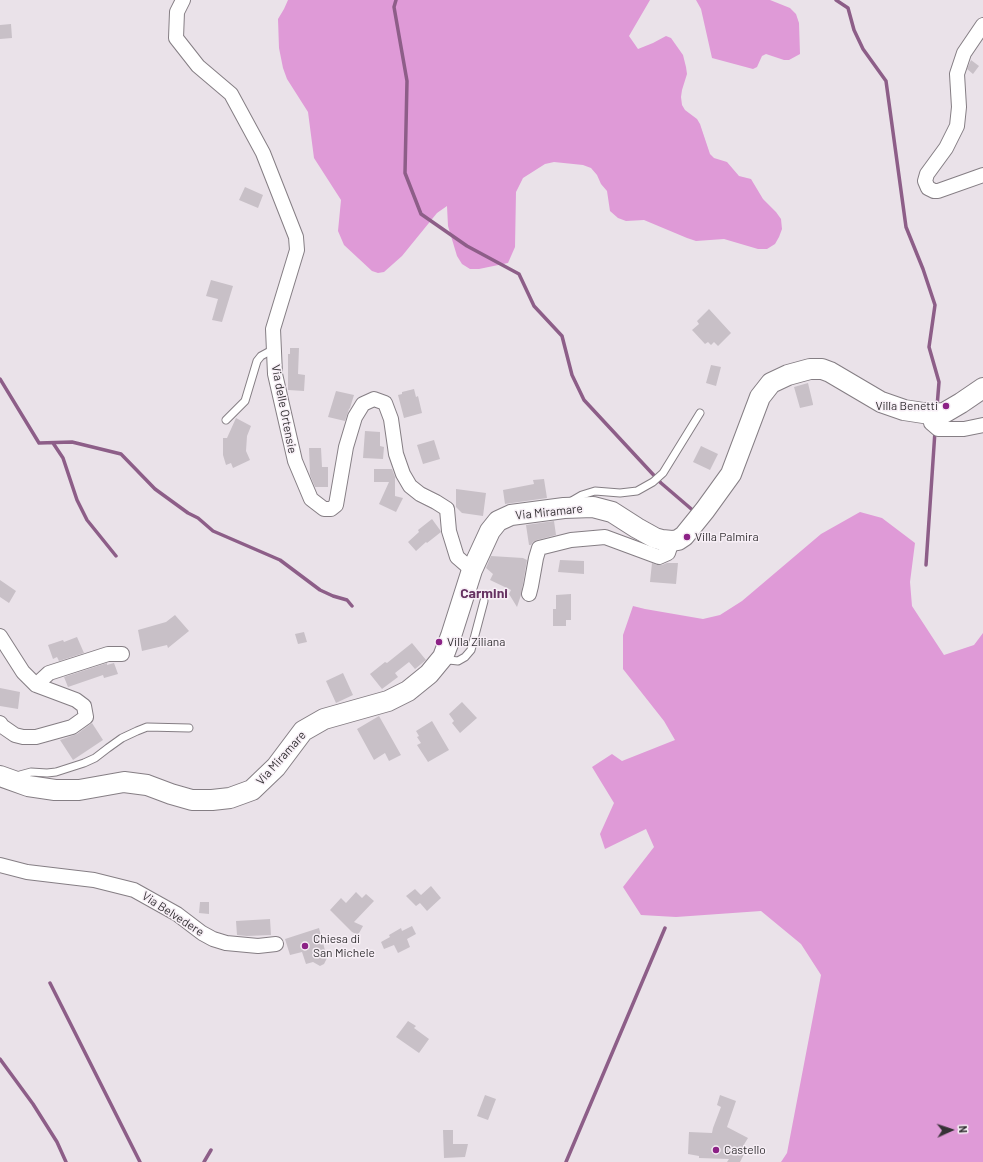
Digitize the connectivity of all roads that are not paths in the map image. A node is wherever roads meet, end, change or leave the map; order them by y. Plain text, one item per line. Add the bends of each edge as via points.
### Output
1 (183, 0) edge
2 (983, 25) edge
3 (983, 175) edge
4 (274, 349) junction
5 (983, 388) edge
6 (700, 413) dead end
7 (930, 414) junction
8 (226, 420) dead end
9 (983, 424) edge
10 (564, 508) junction
11 (672, 541) junction
12 (472, 570) junction
13 (529, 594) dead end
14 (484, 601) dead end
15 (0, 636) edge
16 (122, 654) dead end
17 (443, 657) junction
18 (36, 685) junction
19 (0, 723) edge
20 (189, 728) dead end
21 (8, 779) edge
22 (0, 865) edge
23 (276, 944) dead end

1 - 4 street, Via delle Ortensie via 177,12 176,38 198,66 231,94 263,153 296,237 297,250 273,329
2 - 3 street via 964,53 957,74 957,126 925,181 928,188 938,191
4 - 8 lane via 256,361 244,401
4 - 12 street, Via delle Ortensie via 275,374 295,461 311,499 324,509 336,505 346,446 355,417 363,404 374,399 385,403 391,419 396,454 410,486 447,509 449,531 458,557
5 - 7 street via 944,413
6 - 10 lane via 663,472 653,482 637,491 595,491 582,495
7 - 9 street via 930,423 938,429 964,429
7 - 11 street via 904,410 880,402 822,369 810,369 788,375 771,383 760,397 731,474 684,536
10 - 11 street, Via Miramare via 594,507 612,512 655,538
10 - 12 street, Via Miramare via 511,515 498,521 490,531
11 - 13 street via 668,554 659,557 605,537 571,540 539,548
12 - 17 street, Via Miramare
14 - 17 lane via 471,650 458,661
15 - 18 street via 23,672
16 - 18 street via 108,654 49,673
17 - 21 street, Via Miramare via 430,674 408,691 388,701 324,719 303,731 276,767 252,790 230,798 192,800 147,785 124,782 79,790 55,790 28,786
18 - 19 street via 76,700 84,706 86,717 72,727 36,737 15,735
20 - 21 lane via 147,727 122,738 96,758 84,763 56,772 31,772
22 - 23 street, Via Belvedere via 27,872 94,880 134,890 177,914 213,939 258,946

